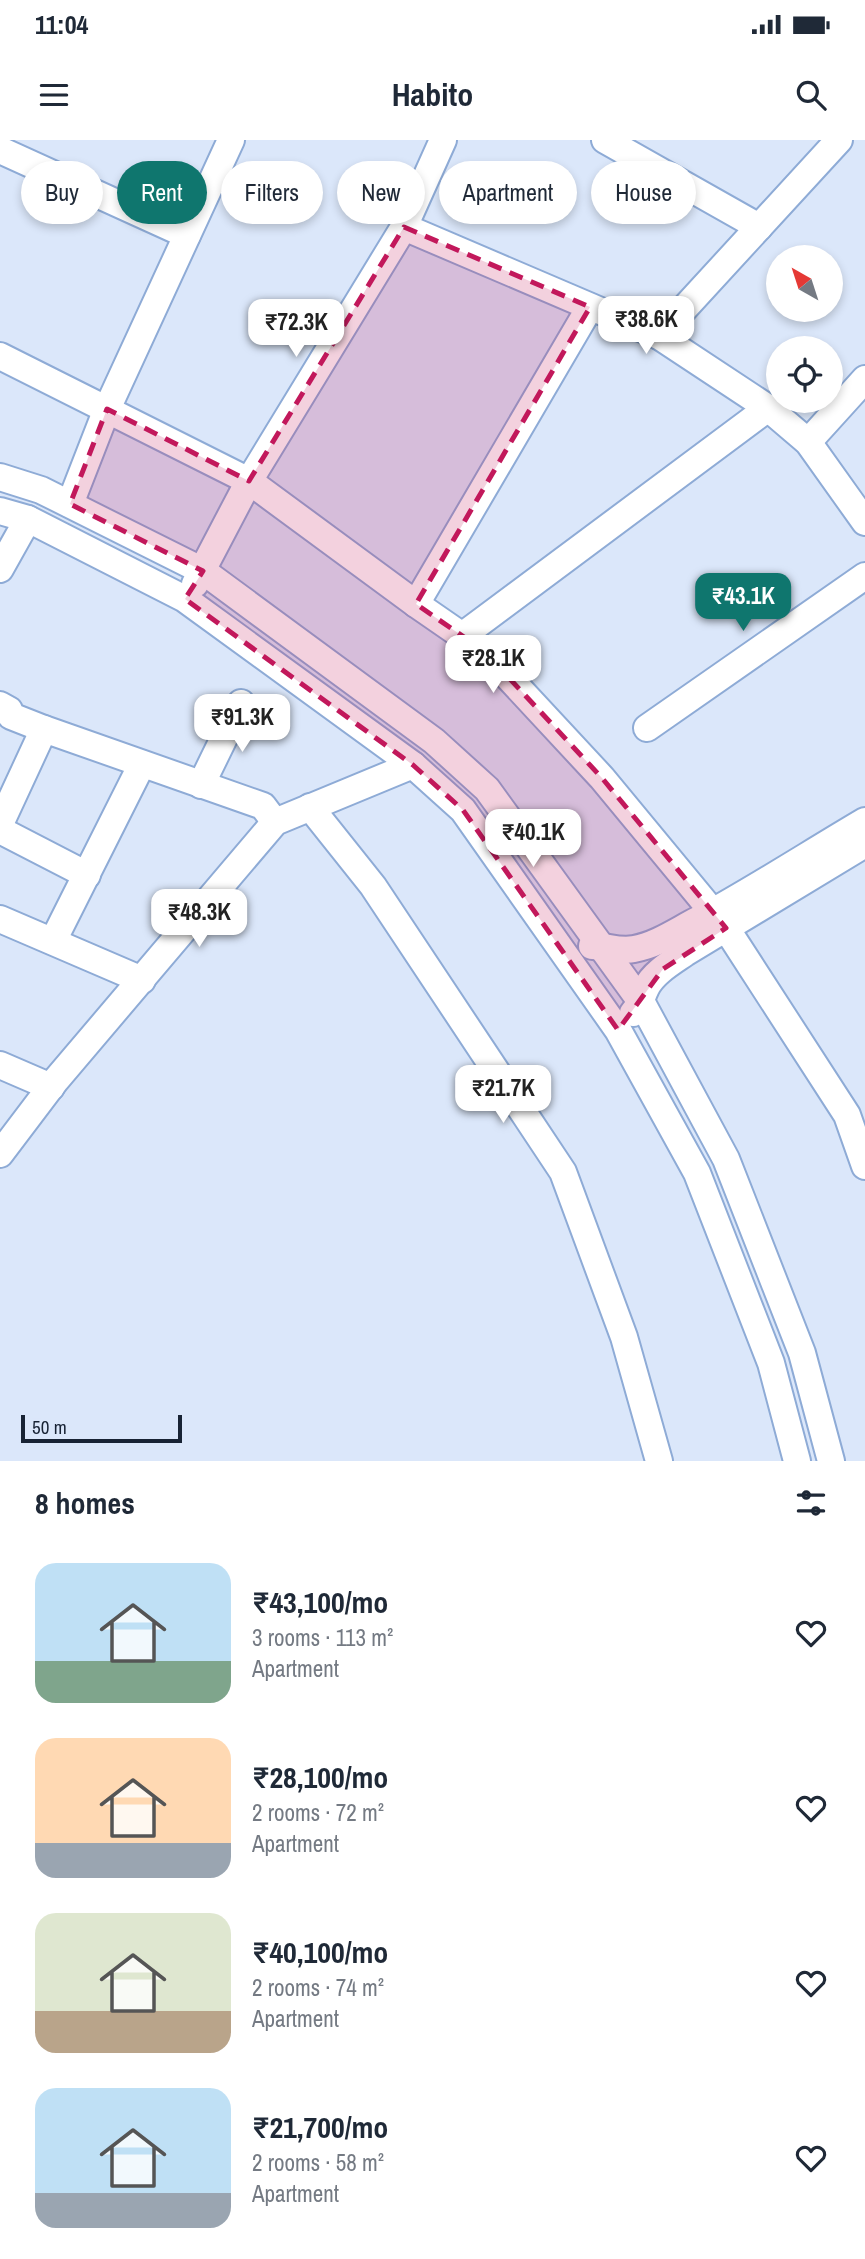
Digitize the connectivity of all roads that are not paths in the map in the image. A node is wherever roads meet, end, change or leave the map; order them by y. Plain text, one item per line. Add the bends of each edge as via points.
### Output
1 (231, 140) edge
2 (443, 140) edge
3 (605, 140) edge
4 (839, 140) edge
5 (0, 150) edge
6 (404, 227) junction
7 (759, 227) junction
8 (187, 235) junction
9 (590, 307) junction
10 (659, 336) junction
11 (0, 356) edge
12 (865, 379) edge
13 (766, 407) edge
14 (107, 409) junction
15 (766, 409) edge
16 (774, 413) edge
17 (808, 442) junction
18 (0, 477) edge
19 (249, 481) junction
20 (70, 504) junction
21 (0, 511) edge
22 (28, 519) junction
23 (865, 522) edge
24 (0, 569) edge
25 (203, 571) junction
26 (865, 576) edge
27 (185, 599) junction
28 (416, 604) junction
29 (462, 636) junction
30 (241, 703) dead end
31 (0, 705) edge
32 (647, 728) dead end
33 (44, 730) junction
34 (142, 764) junction
35 (414, 765) junction
36 (201, 785) junction
37 (310, 807) junction
38 (865, 821) edge
39 (275, 822) junction
40 (0, 824) edge
41 (0, 830) edge
42 (865, 844) edge
43 (87, 875) junction
44 (720, 919) junction
45 (3, 927) edge
46 (53, 941) junction
47 (602, 946) junction
48 (559, 947) junction
49 (142, 979) junction
50 (642, 1003) junction
51 (618, 1030) junction
52 (0, 1065) edge
53 (51, 1087) junction
54 (0, 1154) edge
55 (865, 1166) edge
56 (659, 1461) edge
57 (797, 1461) edge
58 (831, 1461) edge

1 - 8 street
2 - 6 street
3 - 7 street
4 - 7 street
5 - 8 street
6 - 9 street
6 - 19 street
7 - 10 street
8 - 14 street
9 - 10 street
9 - 28 street
10 - 13 street
11 - 14 street
12 - 17 street
14 - 19 street
14 - 20 street
15 - 29 street
16 - 17 street
17 - 23 street
18 - 20 street
19 - 25 street
19 - 28 street
20 - 25 street
21 - 22 street
22 - 24 street
22 - 27 street
25 - 27 street
25 - 47 street via 424,733 487,789
26 - 32 street
27 - 35 street
28 - 29 street
29 - 44 street via 484,651 602,778
30 - 36 street
31 - 33 street via 11,716
33 - 34 street
33 - 40 street
34 - 36 street
34 - 43 street
35 - 37 street
35 - 48 street via 463,810
36 - 39 street via 263,806
37 - 39 street
37 - 56 street via 373,886 563,1172 624,1337
38 - 44 street
39 - 49 street
41 - 43 street
42 - 44 street
43 - 46 street
44 - 47 street via 634,949
44 - 50 street via 647,986
44 - 55 street via 847,1115
45 - 46 street
46 - 49 street
47 - 48 street
47 - 50 street
48 - 51 street
49 - 53 street
50 - 51 street
50 - 58 street via 726,1159 802,1353
51 - 57 street via 697,1173 771,1363
52 - 53 street
53 - 54 street

